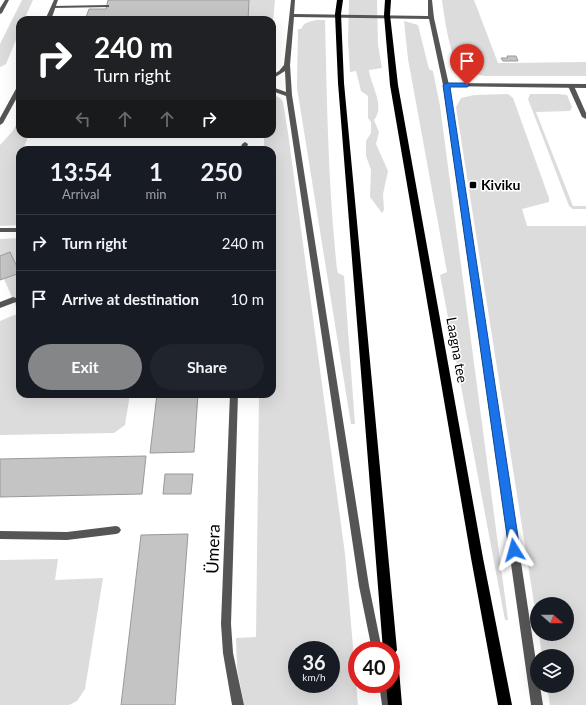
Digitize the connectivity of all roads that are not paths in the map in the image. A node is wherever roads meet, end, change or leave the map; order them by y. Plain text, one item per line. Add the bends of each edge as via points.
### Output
1 (7, 0) edge
2 (56, 0) edge
3 (87, 0) edge
4 (293, 0) edge
5 (340, 0) edge
6 (388, 0) edge
7 (430, 0) edge
8 (77, 6) junction
9 (107, 6) dead end
10 (53, 7) junction
11 (292, 12) junction
12 (0, 13) edge
13 (50, 16) edge
14 (431, 16) junction
15 (287, 64) junction
16 (276, 75) edge
17 (446, 85) junction
18 (571, 86) junction
19 (586, 86) edge
20 (276, 90) edge
21 (16, 94) edge
22 (288, 95) junction
23 (585, 116) dead end
24 (0, 123) edge
25 (0, 230) edge
26 (16, 230) edge
27 (13, 300) dead end
28 (0, 305) edge
29 (234, 398) edge
30 (116, 530) dead end
31 (0, 535) edge
32 (375, 641) edge
33 (389, 641) edge
34 (386, 693) edge
35 (394, 693) edge
36 (238, 705) edge
37 (388, 705) edge
38 (395, 705) edge
39 (505, 705) edge
40 (537, 705) edge

1 - 12 street
2 - 10 street
3 - 8 street
4 - 11 street
5 - 33 main road via 338,14 341,83
6 - 39 main road, Laagna tee via 387,15 394,85
7 - 14 street
8 - 9 street
8 - 10 street
10 - 13 street
11 - 14 street
11 - 15 street
14 - 17 street
15 - 16 street
15 - 22 street
17 - 18 street
17 - 40 street
18 - 19 street
18 - 23 street
20 - 22 street
21 - 24 street
22 - 32 street via 364,586
25 - 26 street
27 - 28 street
29 - 36 street, Ümera via 226,624 228,653
30 - 31 street via 67,536
34 - 37 street
35 - 38 main road

